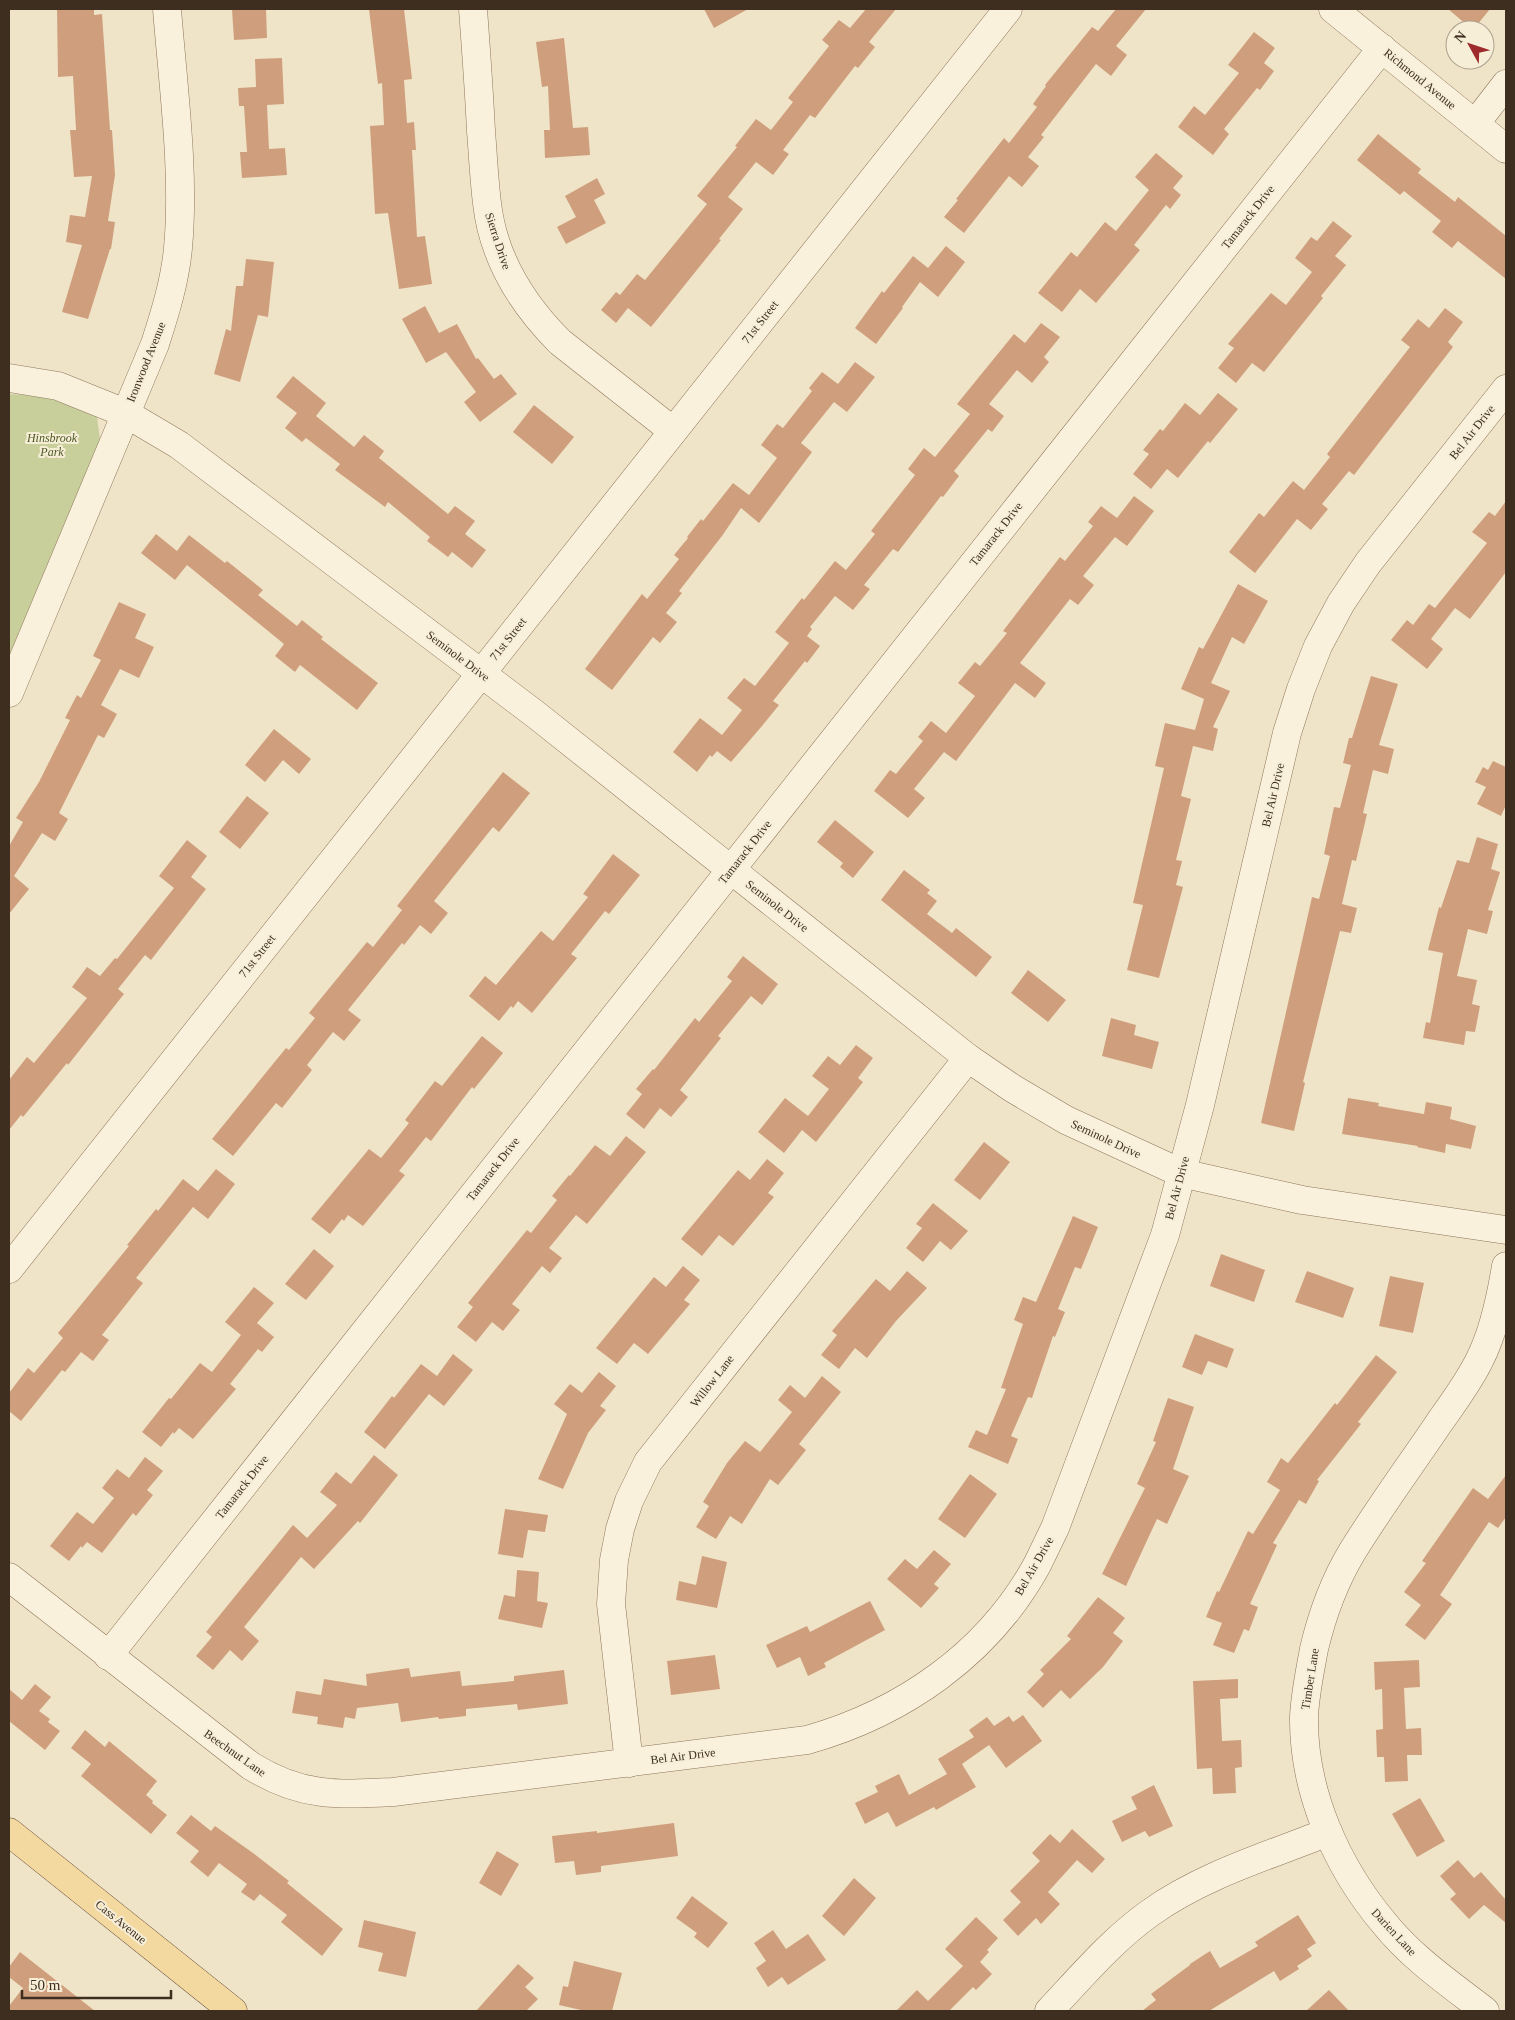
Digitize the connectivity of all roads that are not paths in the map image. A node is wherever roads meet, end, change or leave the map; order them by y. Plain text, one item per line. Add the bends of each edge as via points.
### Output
1 (168, 9) edge
2 (473, 9) edge
3 (1008, 9) edge
4 (1333, 9) edge
5 (1382, 48) junction
6 (1506, 84) edge
7 (1475, 124) junction
8 (1506, 150) edge
9 (9, 378) edge
10 (1506, 389) edge
11 (125, 413) junction
12 (673, 431) junction
13 (481, 673) junction
14 (9, 693) edge
15 (731, 869) junction
16 (968, 1058) junction
17 (1181, 1173) junction
18 (1506, 1230) edge
19 (1506, 1266) edge
20 (9, 1269) edge
21 (9, 1577) edge
22 (108, 1656) junction
23 (628, 1763) junction
24 (9, 1832) edge
25 (1328, 1832) junction
26 (232, 2011) edge
27 (1048, 2011) edge
28 (1485, 2011) edge

1 - 11 street, Ironwood Avenue via 178,148 178,247 167,308
2 - 12 street, Sierra Drive via 487,205 506,270 519,294 555,337
3 - 12 street, 71st Street
4 - 5 street, Richmond Avenue
5 - 7 street, Richmond Avenue
5 - 15 street, Tamarack Drive
6 - 7 street
7 - 8 street, Richmond Avenue
9 - 11 street, Seminole Drive via 58,386
10 - 17 street, Bel Air Drive via 1368,563 1318,646 1287,733 1200,1105
11 - 13 street, Seminole Drive via 179,445
11 - 14 street, Ironwood Avenue
12 - 13 street, 71st Street
13 - 15 street, Seminole Drive
13 - 20 street, 71st Street
15 - 16 street, Seminole Drive
15 - 22 street, Tamarack Drive
16 - 17 street, Seminole Drive via 1066,1120
16 - 23 street, Willow Lane via 654,1454 629,1501 614,1560 611,1604
17 - 18 street, Seminole Drive via 1302,1200
17 - 23 street, Bel Air Drive via 1165,1235 1055,1528 1036,1566 996,1624 946,1672 888,1710 856,1724 807,1740
19 - 25 street, Timber Lane via 1500,1299 1480,1360 1350,1555 1333,1589 1319,1629 1304,1718 1318,1806
21 - 22 street, Beechnut Lane
22 - 23 street, Beechnut Lane via 251,1766 284,1784 310,1792 345,1795 393,1792
24 - 26 main road, Cass Avenue
25 - 27 street via 1215,1877 1150,1913 1116,1940
25 - 28 street, Darien Lane via 1348,1873 1385,1925 1406,1947

